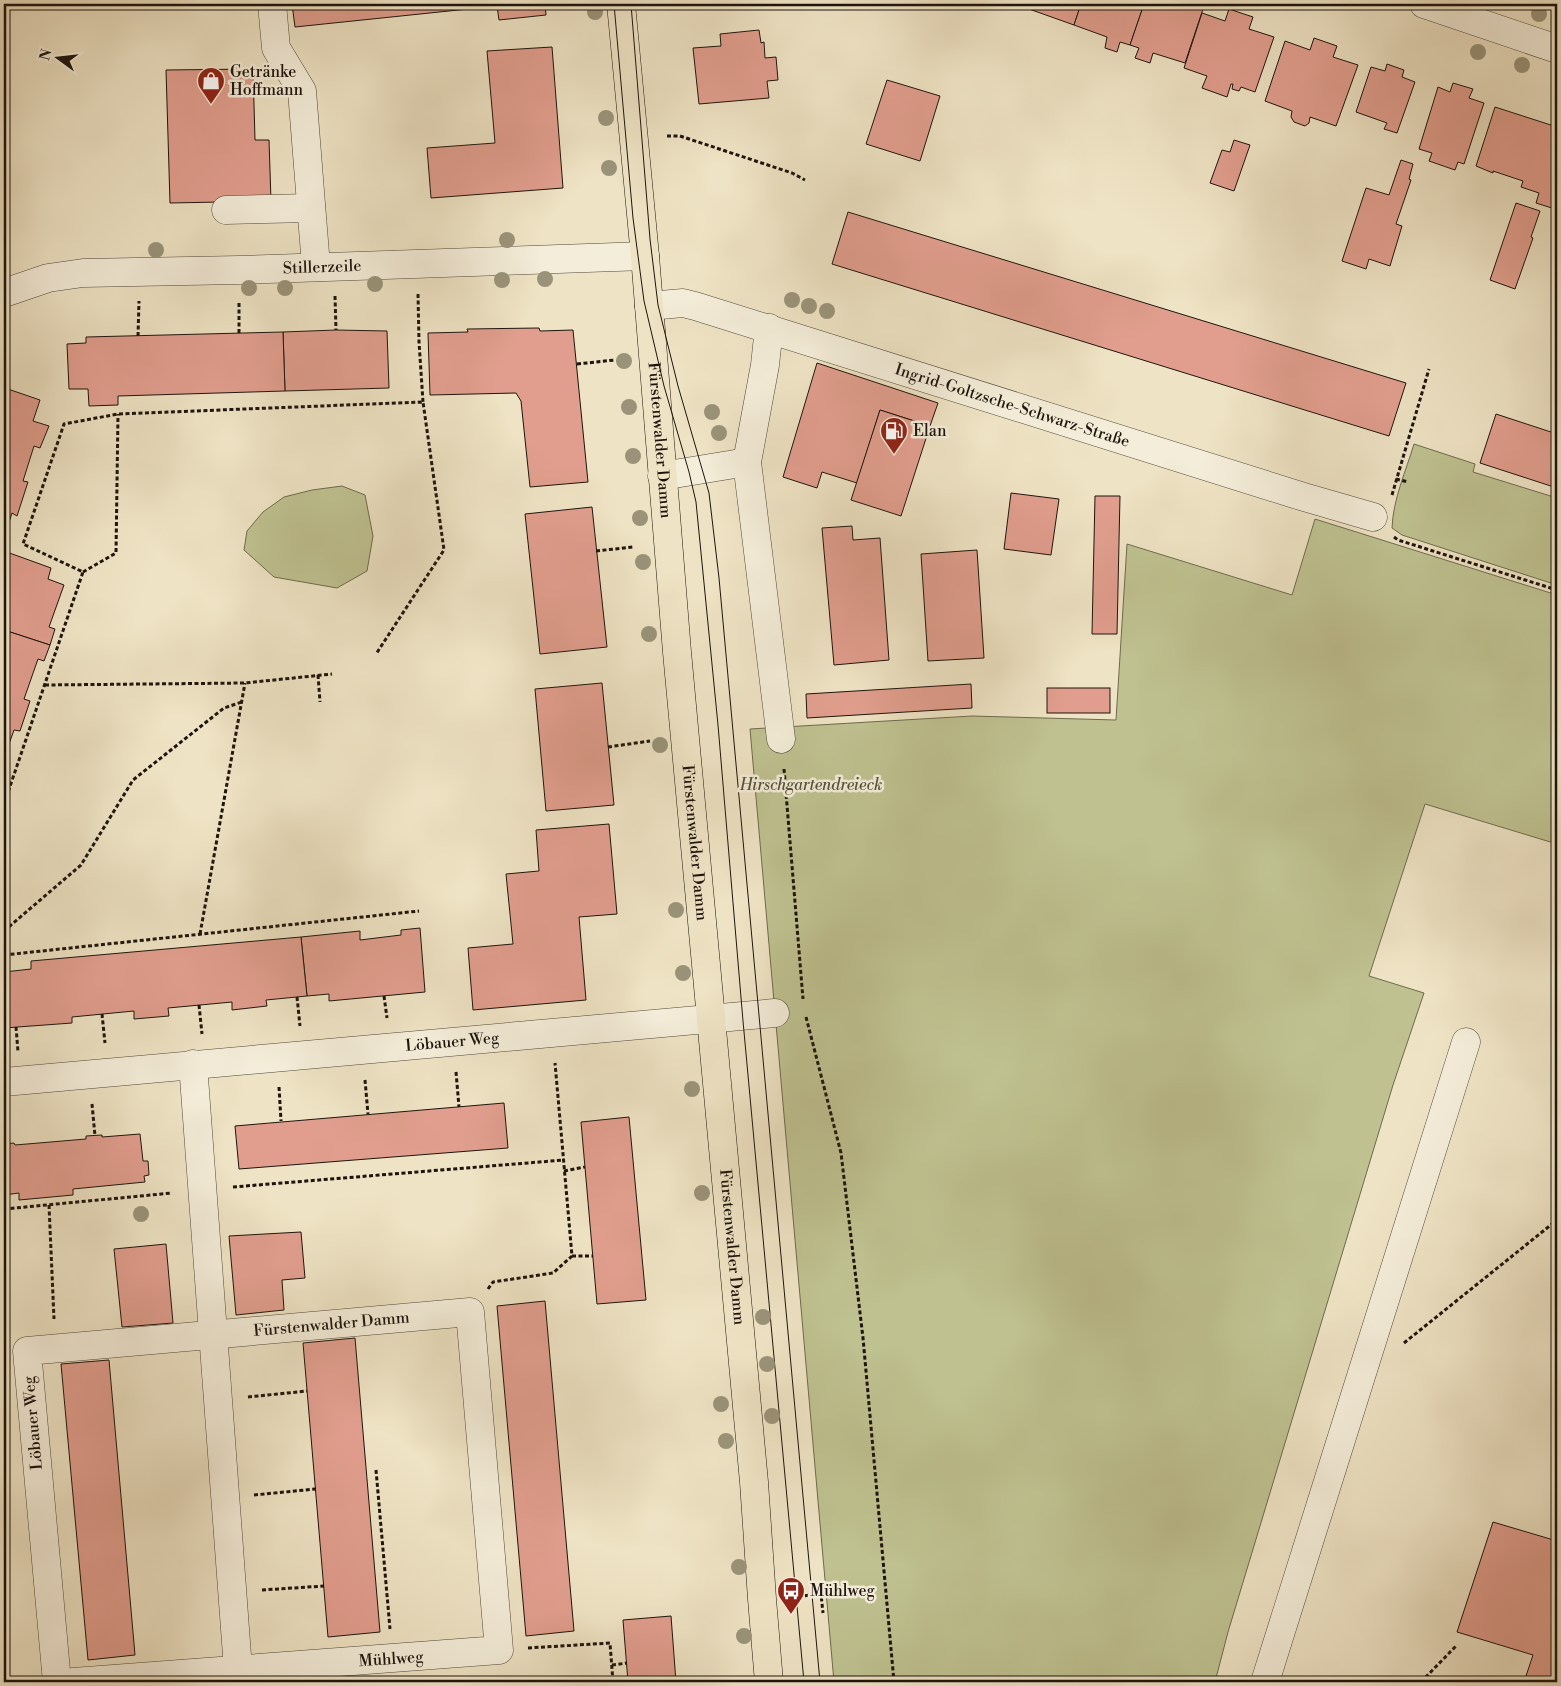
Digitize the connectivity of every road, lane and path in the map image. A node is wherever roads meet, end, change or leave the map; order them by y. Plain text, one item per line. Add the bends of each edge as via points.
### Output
1 (272, 4) edge
2 (621, 4) edge
3 (1424, 4) edge
4 (1557, 50) edge
5 (667, 136) dead end
6 (805, 180) dead end
7 (311, 208) junction
8 (226, 210) dead end
9 (645, 256) junction
10 (417, 263) junction
11 (316, 266) junction
12 (4, 293) edge
13 (649, 306) junction
14 (769, 328) junction
15 (615, 360) dead end
16 (576, 364) dead end
17 (1429, 369) dead end
18 (423, 402) junction
19 (118, 414) junction
20 (747, 462) junction
21 (662, 476) junction
22 (1396, 479) junction
23 (1408, 482) dead end
24 (1378, 522) junction
25 (633, 547) dead end
26 (596, 551) dead end
27 (83, 572) junction
28 (1557, 590) edge
29 (376, 654) dead end
30 (332, 674) dead end
31 (318, 675) junction
32 (245, 683) junction
33 (45, 685) junction
34 (242, 702) junction
35 (320, 702) dead end
36 (781, 739) joint
37 (650, 741) dead end
38 (608, 747) dead end
39 (4, 804) edge
40 (419, 911) dead end
41 (4, 931) edge
42 (200, 934) junction
43 (4, 955) edge
44 (803, 1001) dead end
45 (804, 1010) dead end
46 (775, 1013) dead end
47 (712, 1018) junction
48 (552, 1032) junction
49 (1466, 1042) dead end
50 (193, 1064) junction
51 (4, 1082) edge
52 (5, 1109) dead end
53 (8, 1143) dead end
54 (564, 1160) junction
55 (585, 1167) dead end
56 (564, 1171) junction
57 (203, 1190) junction
58 (49, 1205) junction
59 (4, 1209) edge
60 (1557, 1220) edge
61 (572, 1256) junction
62 (593, 1256) dead end
63 (470, 1312) junction
64 (213, 1334) junction
65 (56, 1348) junction
66 (1397, 1348) dead end
67 (308, 1391) dead end
68 (218, 1400) junction
69 (376, 1470) dead end
70 (316, 1488) dead end
71 (225, 1498) junction
72 (324, 1586) dead end
73 (232, 1592) junction
74 (762, 1599) junction
75 (823, 1614) dead end
76 (1456, 1646) dead end
77 (499, 1650) junction
78 (392, 1659) junction
79 (627, 1663) dead end
80 (612, 1665) junction
81 (238, 1669) junction
82 (57, 1682) edge
83 (73, 1682) edge
84 (613, 1682) edge
85 (769, 1682) edge
86 (894, 1682) edge
87 (1266, 1682) edge
88 (1421, 1682) edge

1 - 7 street via 276,48 302,91
2 - 9 main road, Fürstenwalder Damm
3 - 4 street
5 - 6 path via 680,136
7 - 8 street
7 - 11 street
9 - 10 street, Stillerzeile
9 - 13 main road, Fürstenwalder Damm
10 - 11 street, Stillerzeile
10 - 18 path
11 - 12 street, Stillerzeile via 84,273 48,278
13 - 14 street, Ingrid-Goltzsche-Schwarz-Straße via 683,303
13 - 21 main road, Fürstenwalder Damm
14 - 20 street via 766,365
14 - 24 street, Ingrid-Goltzsche-Schwarz-Straße
15 - 16 path
17 - 22 path
18 - 19 path
18 - 29 path via 444,550
19 - 27 path via 116,553
19 - 27 path via 64,424 23,544
20 - 21 street
20 - 36 street
21 - 47 main road, Fürstenwalder Damm
22 - 23 path
22 - 24 path
24 - 28 path via 1398,540
25 - 26 path
27 - 33 path
30 - 31 path
31 - 32 path
31 - 35 path
32 - 33 path
32 - 34 path
33 - 39 path
34 - 41 path via 224,708 133,780 81,865
34 - 42 path
36 - 44 path
37 - 38 path
40 - 42 path
42 - 43 path
45 - 86 path via 841,1154 863,1338
46 - 47 street, Löbauer Weg
47 - 48 street, Löbauer Weg
47 - 74 main road, Fürstenwalder Damm
48 - 50 street, Löbauer Weg
48 - 54 path
49 - 87 street
50 - 51 street, Löbauer Weg
50 - 57 street
52 - 53 path
54 - 56 path
54 - 57 path
55 - 56 path
56 - 61 path
57 - 58 path
57 - 64 street
58 - 59 path
58 - 65 path
60 - 66 path
61 - 62 path
61 - 63 path via 553,1273 493,1282
63 - 64 street, Fürstenwalder Damm
63 - 77 street
64 - 65 street, Löbauer Weg
64 - 68 street
65 - 82 street, Löbauer Weg via 27,1351
67 - 68 path
68 - 71 street
69 - 78 path
70 - 71 path
71 - 73 street
72 - 73 path
73 - 81 street
74 - 75 path via 821,1594
74 - 85 main road, Fürstenwalder Damm
76 - 88 path
77 - 78 street, Mühlweg
77 - 80 path via 610,1643
78 - 81 street, Mühlweg
79 - 80 path
80 - 84 path
81 - 83 street, Mühlweg

